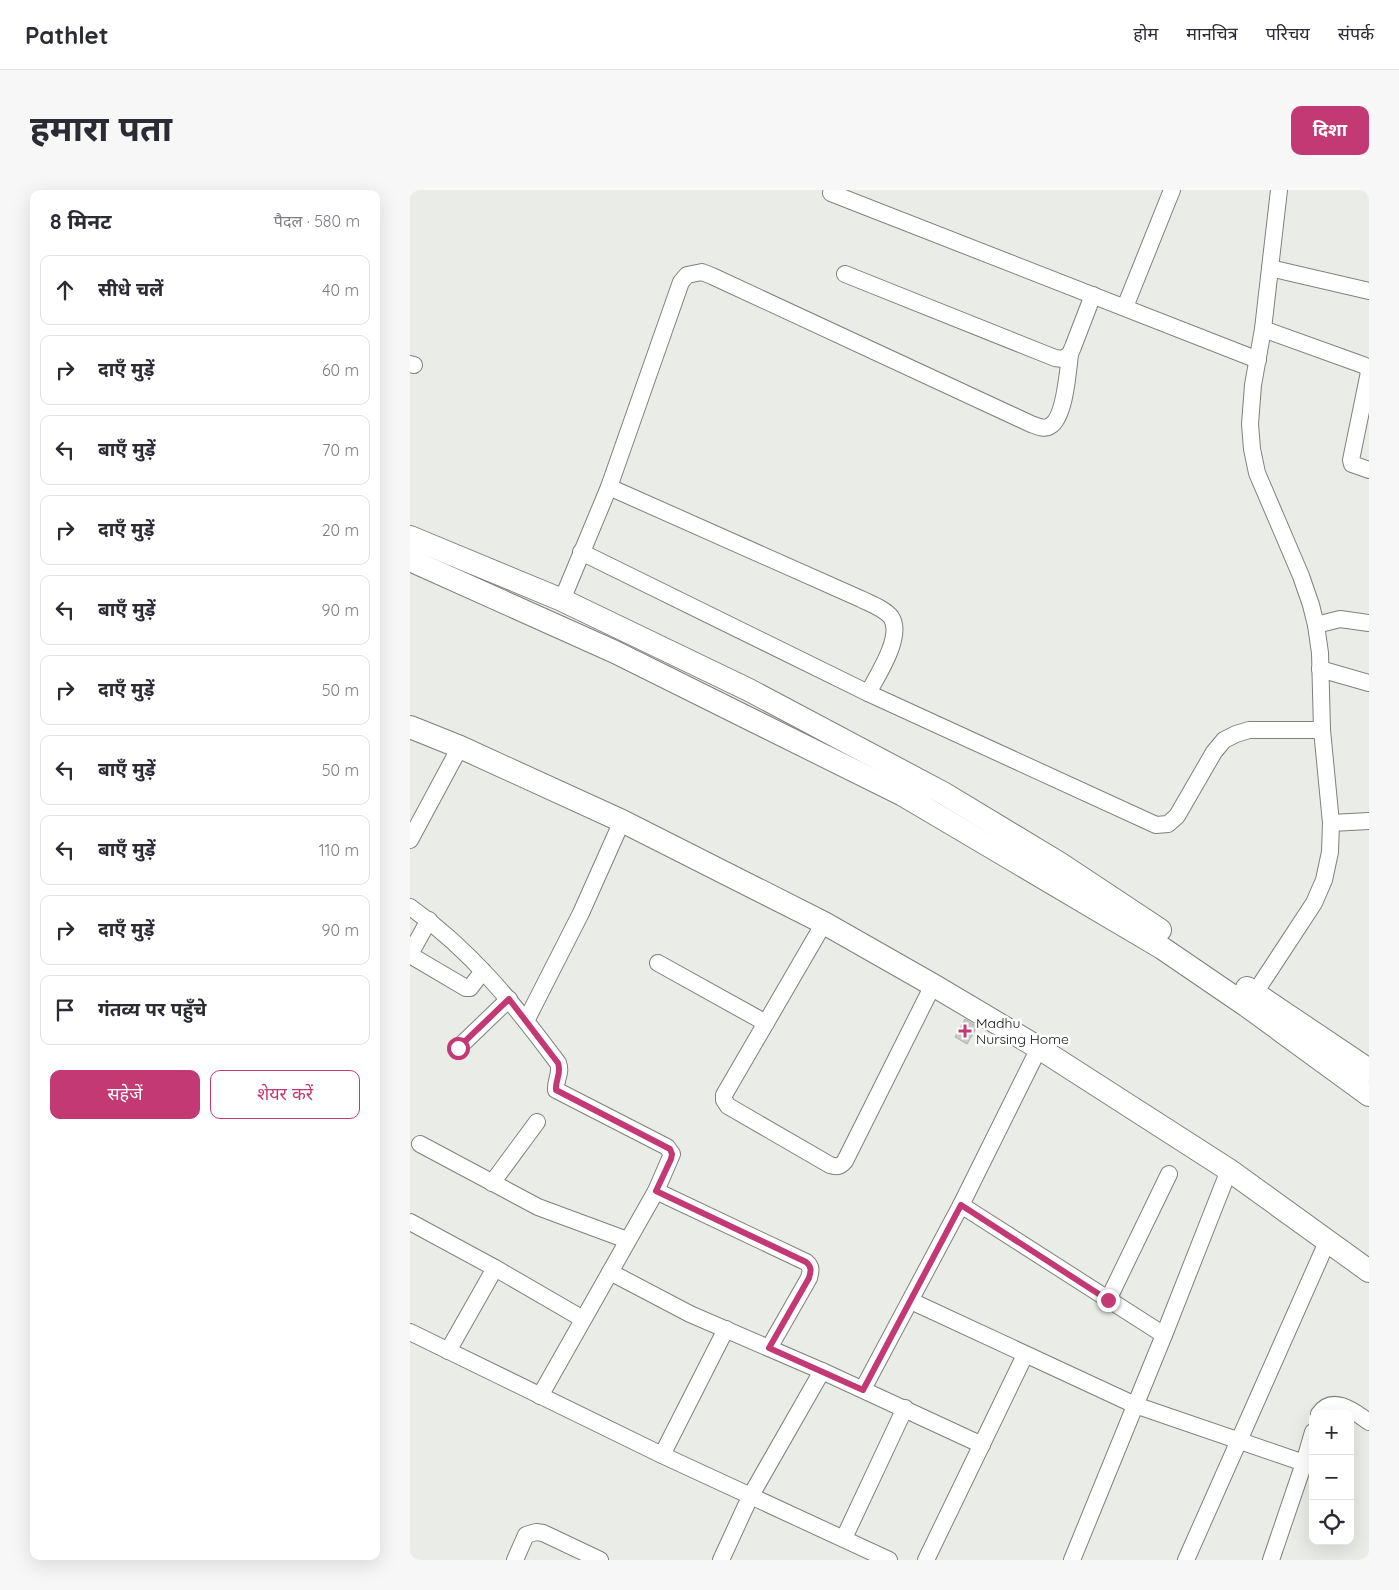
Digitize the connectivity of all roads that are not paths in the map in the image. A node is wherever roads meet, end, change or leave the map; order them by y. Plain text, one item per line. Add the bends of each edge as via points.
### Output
1 (1172, 190) edge
2 (1279, 190) edge
3 (832, 193) dead end
4 (1270, 268) junction
5 (845, 274) dead end
6 (1369, 291) edge
7 (1093, 295) junction
8 (1125, 308) junction
9 (1263, 329) junction
10 (1070, 354) junction
11 (1258, 360) junction
12 (1369, 372) edge
13 (1369, 470) edge
14 (609, 488) junction
15 (410, 537) edge
16 (581, 552) junction
17 (410, 560) edge
18 (562, 600) junction
19 (1369, 623) edge
20 (1316, 625) junction
21 (1320, 669) junction
22 (1369, 683) edge
23 (868, 693) junction
24 (410, 727) edge
25 (1322, 730) junction
26 (460, 747) junction
27 (622, 821) junction
28 (1369, 821) edge
29 (1331, 823) junction
30 (410, 840) edge
31 (410, 907) edge
32 (428, 920) junction
33 (824, 923) junction
34 (410, 954) edge
35 (658, 963) dead end
36 (483, 971) junction
37 (933, 985) junction
38 (509, 999) junction
39 (1251, 1000) junction
40 (526, 1021) junction
41 (766, 1023) junction
42 (458, 1048) dead end
43 (1039, 1048) junction
44 (1369, 1070) edge
45 (1369, 1095) edge
46 (537, 1122) dead end
47 (420, 1144) dead end
48 (1229, 1170) junction
49 (1169, 1174) dead end
50 (492, 1183) junction
51 (656, 1191) junction
52 (961, 1205) junction
53 (410, 1222) edge
54 (628, 1240) junction
55 (1327, 1242) junction
56 (495, 1268) junction
57 (1369, 1271) edge
58 (610, 1272) junction
59 (1108, 1300) junction
60 (911, 1301) junction
61 (583, 1319) junction
62 (726, 1329) junction
63 (410, 1332) edge
64 (1164, 1335) junction
65 (769, 1348) junction
66 (448, 1351) junction
67 (1025, 1355) junction
68 (822, 1371) junction
69 (863, 1390) junction
70 (540, 1396) junction
71 (1135, 1404) junction
72 (905, 1408) junction
73 (1322, 1410) edge
74 (1351, 1410) edge
75 (1354, 1412) edge
76 (1369, 1422) edge
77 (1238, 1440) junction
78 (982, 1445) junction
79 (1309, 1446) edge
80 (662, 1455) junction
81 (1304, 1463) junction
82 (750, 1497) junction
83 (844, 1538) junction
84 (514, 1560) edge
85 (600, 1560) edge
86 (721, 1560) edge
87 (889, 1560) edge
88 (926, 1560) edge
89 (1072, 1560) edge
90 (1186, 1560) edge
91 (1271, 1560) edge

1 - 8 street
2 - 4 street
3 - 7 street
4 - 6 street
4 - 9 street
5 - 10 street via 1055,358 1063,359
7 - 8 street
7 - 10 street
8 - 11 street
9 - 11 street
9 - 12 street via 1363,365
10 - 14 street via 1062,406 1056,421 1043,428 712,276 695,272 681,282
11 - 20 street via 1250,424 1257,473 1304,583
12 - 13 street via 1350,460 1352,464
14 - 16 street
14 - 23 street via 861,599 892,618 895,631 893,645
15 - 18 main road
16 - 18 street
16 - 23 street
17 - 39 main road via 615,652 903,795
18 - 39 main road via 749,690 943,793 1059,863
19 - 20 street via 1340,619
20 - 21 street
21 - 22 street
21 - 25 street
23 - 25 street via 1156,825 1168,824 1177,816 1224,740 1249,730
24 - 26 main road
25 - 29 street
26 - 27 main road
26 - 30 street
27 - 33 main road
27 - 40 street via 581,913
28 - 29 street
29 - 39 street via 1330,852 1324,880 1314,903
31 - 32 street
32 - 34 street
32 - 36 street
33 - 37 main road
33 - 41 street
34 - 36 street via 466,988 470,988
35 - 41 street
36 - 38 street
37 - 41 street via 845,1161 837,1167 728,1106 724,1100
37 - 43 main road
38 - 40 street
38 - 42 street
39 - 44 main road
39 - 45 main road
40 - 51 street via 558,1063 560,1072 556,1090 670,1149 671,1159
43 - 48 main road
43 - 52 street
46 - 50 street
47 - 50 street
48 - 55 main road
48 - 64 street
49 - 59 street
50 - 54 street via 546,1210
51 - 54 street
51 - 65 street via 810,1266 809,1278
52 - 59 street
52 - 60 street
53 - 56 street
54 - 58 street
55 - 57 main road
55 - 77 street
56 - 61 street
56 - 66 street
58 - 61 street
58 - 62 street
59 - 64 street
60 - 67 street
60 - 69 street
61 - 70 street
62 - 65 street
62 - 80 street
63 - 66 street
64 - 71 street
65 - 68 street
66 - 70 street
67 - 71 street
67 - 78 street
68 - 69 street
68 - 82 street
69 - 72 street
70 - 80 street
71 - 77 street
71 - 89 street
72 - 78 street
72 - 83 street
73 - 74 street via 1337,1404
75 - 76 street
77 - 81 street
77 - 90 street
78 - 88 street
79 - 81 street
80 - 82 street
81 - 91 street
82 - 83 street
82 - 86 street
83 - 87 street
84 - 85 street via 526,1535 536,1532

